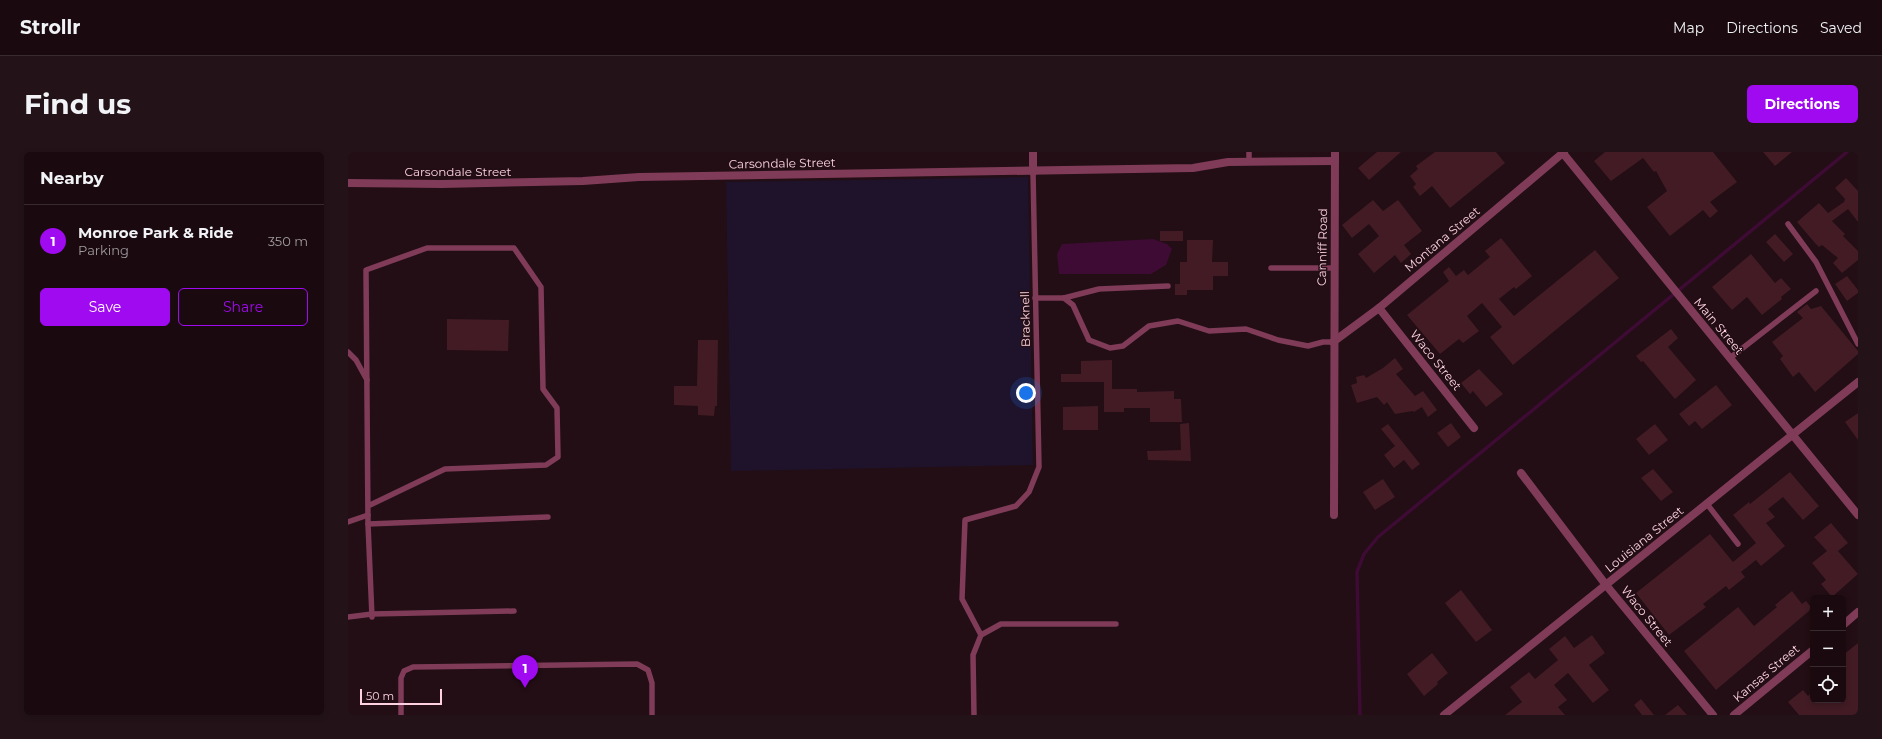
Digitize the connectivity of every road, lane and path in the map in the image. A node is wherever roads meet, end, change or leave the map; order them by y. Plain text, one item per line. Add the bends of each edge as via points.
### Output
1 (1033, 152) edge
2 (1249, 152) edge
3 (1335, 152) edge
4 (1563, 152) edge
5 (1335, 161) junction
6 (1249, 162) junction
7 (1033, 172) junction
8 (348, 183) edge
9 (1788, 224) dead end
10 (1271, 268) dead end
11 (1334, 268) junction
12 (1168, 286) dead end
13 (1816, 291) dead end
14 (1035, 298) junction
15 (1064, 298) junction
16 (1379, 308) junction
17 (1333, 342) junction
18 (1858, 344) edge
19 (348, 352) edge
20 (1730, 358) junction
21 (368, 380) junction
22 (1858, 382) edge
23 (1474, 428) dead end
24 (1792, 435) junction
25 (1521, 473) dead end
26 (1707, 504) junction
27 (368, 506) junction
28 (368, 515) junction
29 (1334, 515) dead end
30 (1858, 515) edge
31 (548, 517) dead end
32 (348, 522) edge
33 (368, 524) junction
34 (1738, 544) dead end
35 (1606, 585) junction
36 (514, 611) dead end
37 (1858, 612) edge
38 (372, 616) junction
39 (348, 617) edge
40 (1846, 622) edge
41 (1116, 624) dead end
42 (981, 635) junction
43 (1810, 652) edge
44 (401, 715) edge
45 (652, 715) edge
46 (974, 715) edge
47 (1444, 715) edge
48 (1714, 715) edge
49 (1734, 715) edge

1 - 7 street
2 - 6 lane
3 - 5 street, Canniff Road
4 - 16 street, Montana Street
4 - 20 street, Main Street
5 - 6 street, Carsondale Street
5 - 11 street, Canniff Road
6 - 7 street, Carsondale Street via 1228,162 1193,168
7 - 8 street, Carsondale Street via 442,184
7 - 14 lane, Bracknell
9 - 18 lane via 1816,262
10 - 11 lane
11 - 17 street, Canniff Road
12 - 15 lane via 1100,288
13 - 20 lane
14 - 15 lane
14 - 42 lane, Bracknell via 1039,467 1029,492 1016,506 965,520 962,599
15 - 17 lane via 1073,306 1089,340 1110,348 1123,346 1149,326 1178,321 1209,331 1246,329 1278,340 1308,346
16 - 17 street, Montana Street
16 - 23 street, Waco Street
17 - 29 street, Canniff Road
19 - 21 lane
20 - 24 street, Main Street
21 - 27 lane
21 - 27 lane via 366,270 427,248 514,248 541,287 543,389 557,408 558,458 546,465 445,469
22 - 24 street, Louisiana Street
24 - 26 street, Louisiana Street
24 - 30 street, Main Street
25 - 35 street, Waco Street
26 - 34 lane
26 - 35 street, Louisiana Street
27 - 28 lane
28 - 32 lane
28 - 33 lane
31 - 33 lane
33 - 38 lane
35 - 47 street, Louisiana Street
35 - 48 street, Waco Street
36 - 38 lane
37 - 40 street
38 - 39 lane
41 - 42 lane via 1001,624
42 - 46 lane via 973,655
43 - 49 street, Kansas Street
44 - 45 lane via 401,678 404,671 413,667 630,664 637,664 648,670 652,683

